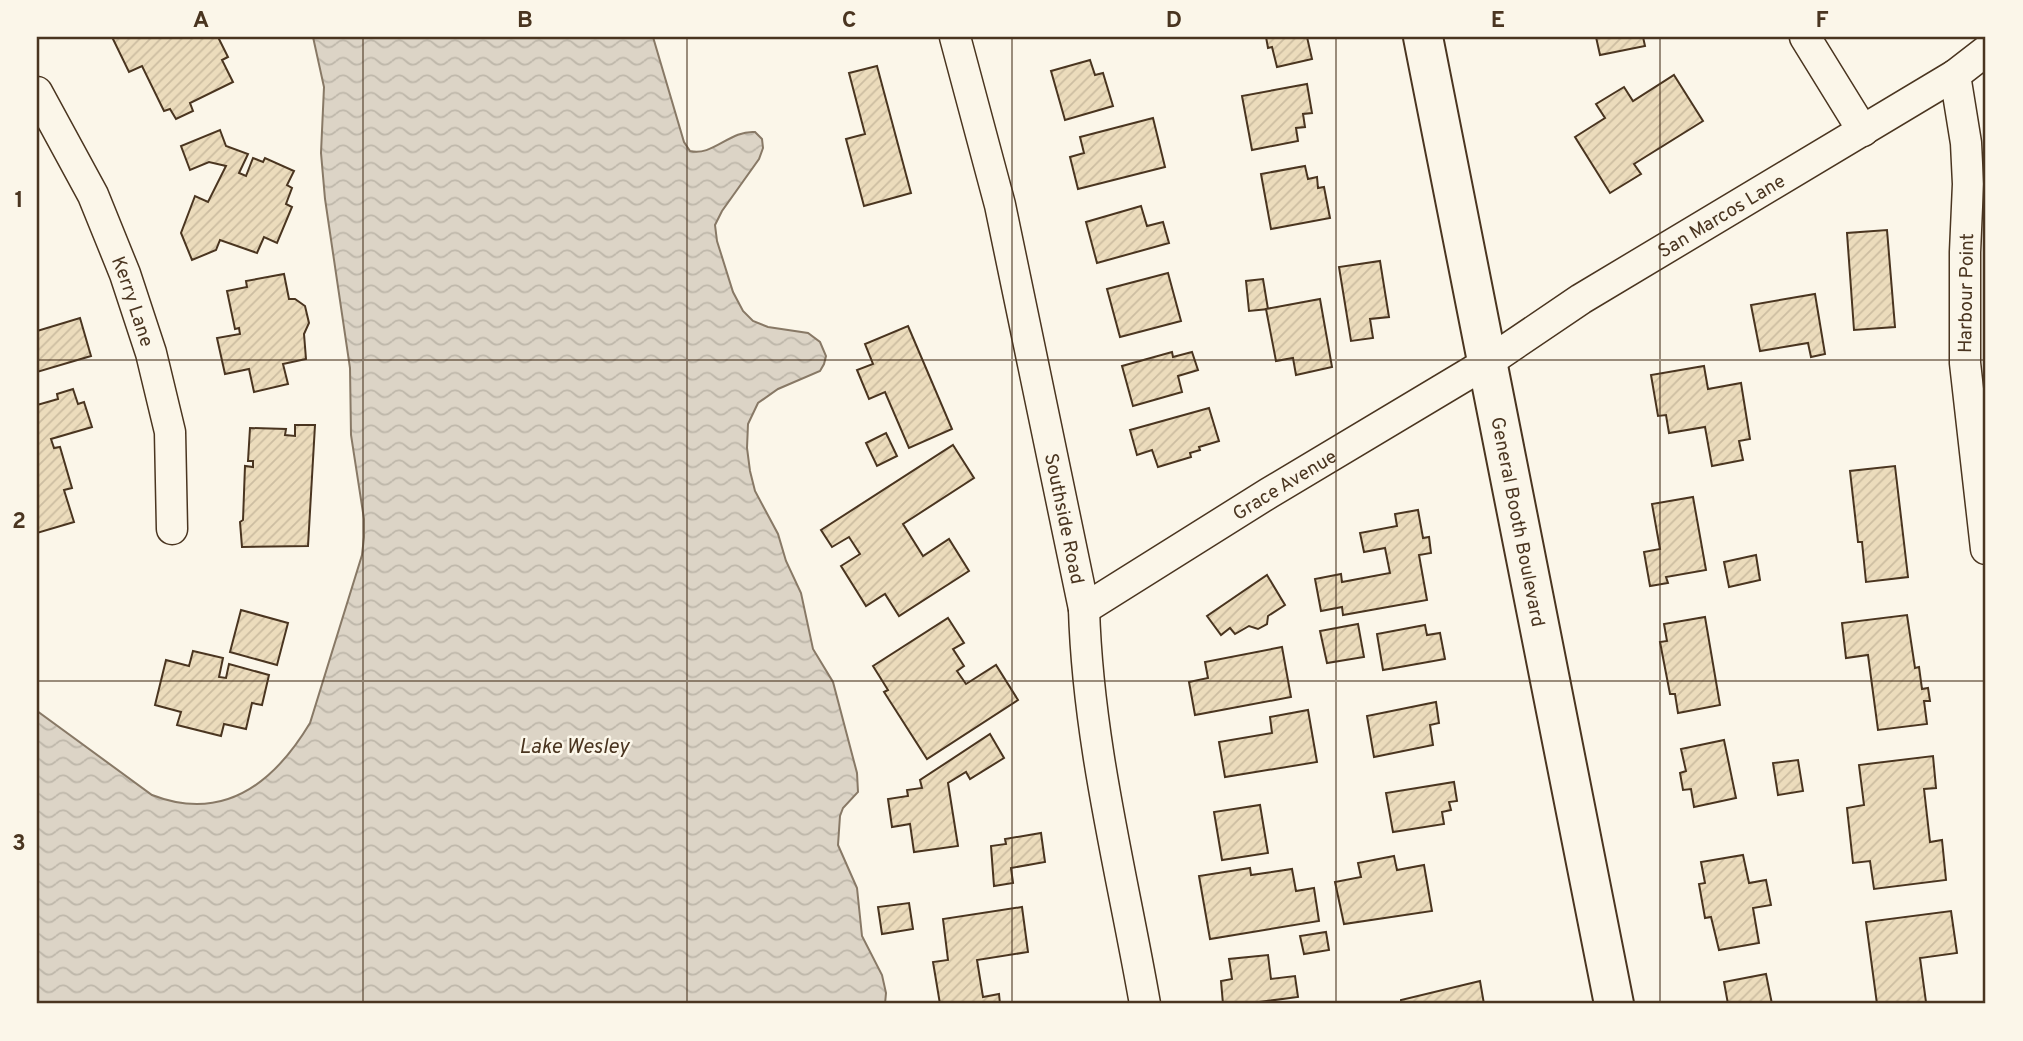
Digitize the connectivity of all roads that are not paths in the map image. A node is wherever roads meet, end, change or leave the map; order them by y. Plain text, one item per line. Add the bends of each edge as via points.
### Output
1 (955, 37) edge
2 (1423, 37) edge
3 (1805, 37) edge
4 (1986, 51) edge
5 (1955, 75) junction
6 (37, 92) edge
7 (1863, 131) junction
8 (1975, 251) edge
9 (1488, 362) junction
10 (173, 529) dead end
11 (1986, 549) edge
12 (1084, 610) junction
13 (1145, 1004) edge
14 (1614, 1004) edge

1 - 12 street, Southside Road via 1000,205
2 - 9 highway, General Booth Boulevard
3 - 7 street
4 - 5 street
5 - 7 street, San Marcos Lane
5 - 8 street, Harbour Point
6 - 10 street, Kerry Lane via 93,195 151,354 170,432
7 - 9 street, San Marcos Lane via 1581,299
8 - 11 street, Harbour Point via 1965,363
9 - 12 street, Grace Avenue
9 - 14 highway, General Booth Boulevard
12 - 13 street, Southside Road via 1086,657 1111,829

